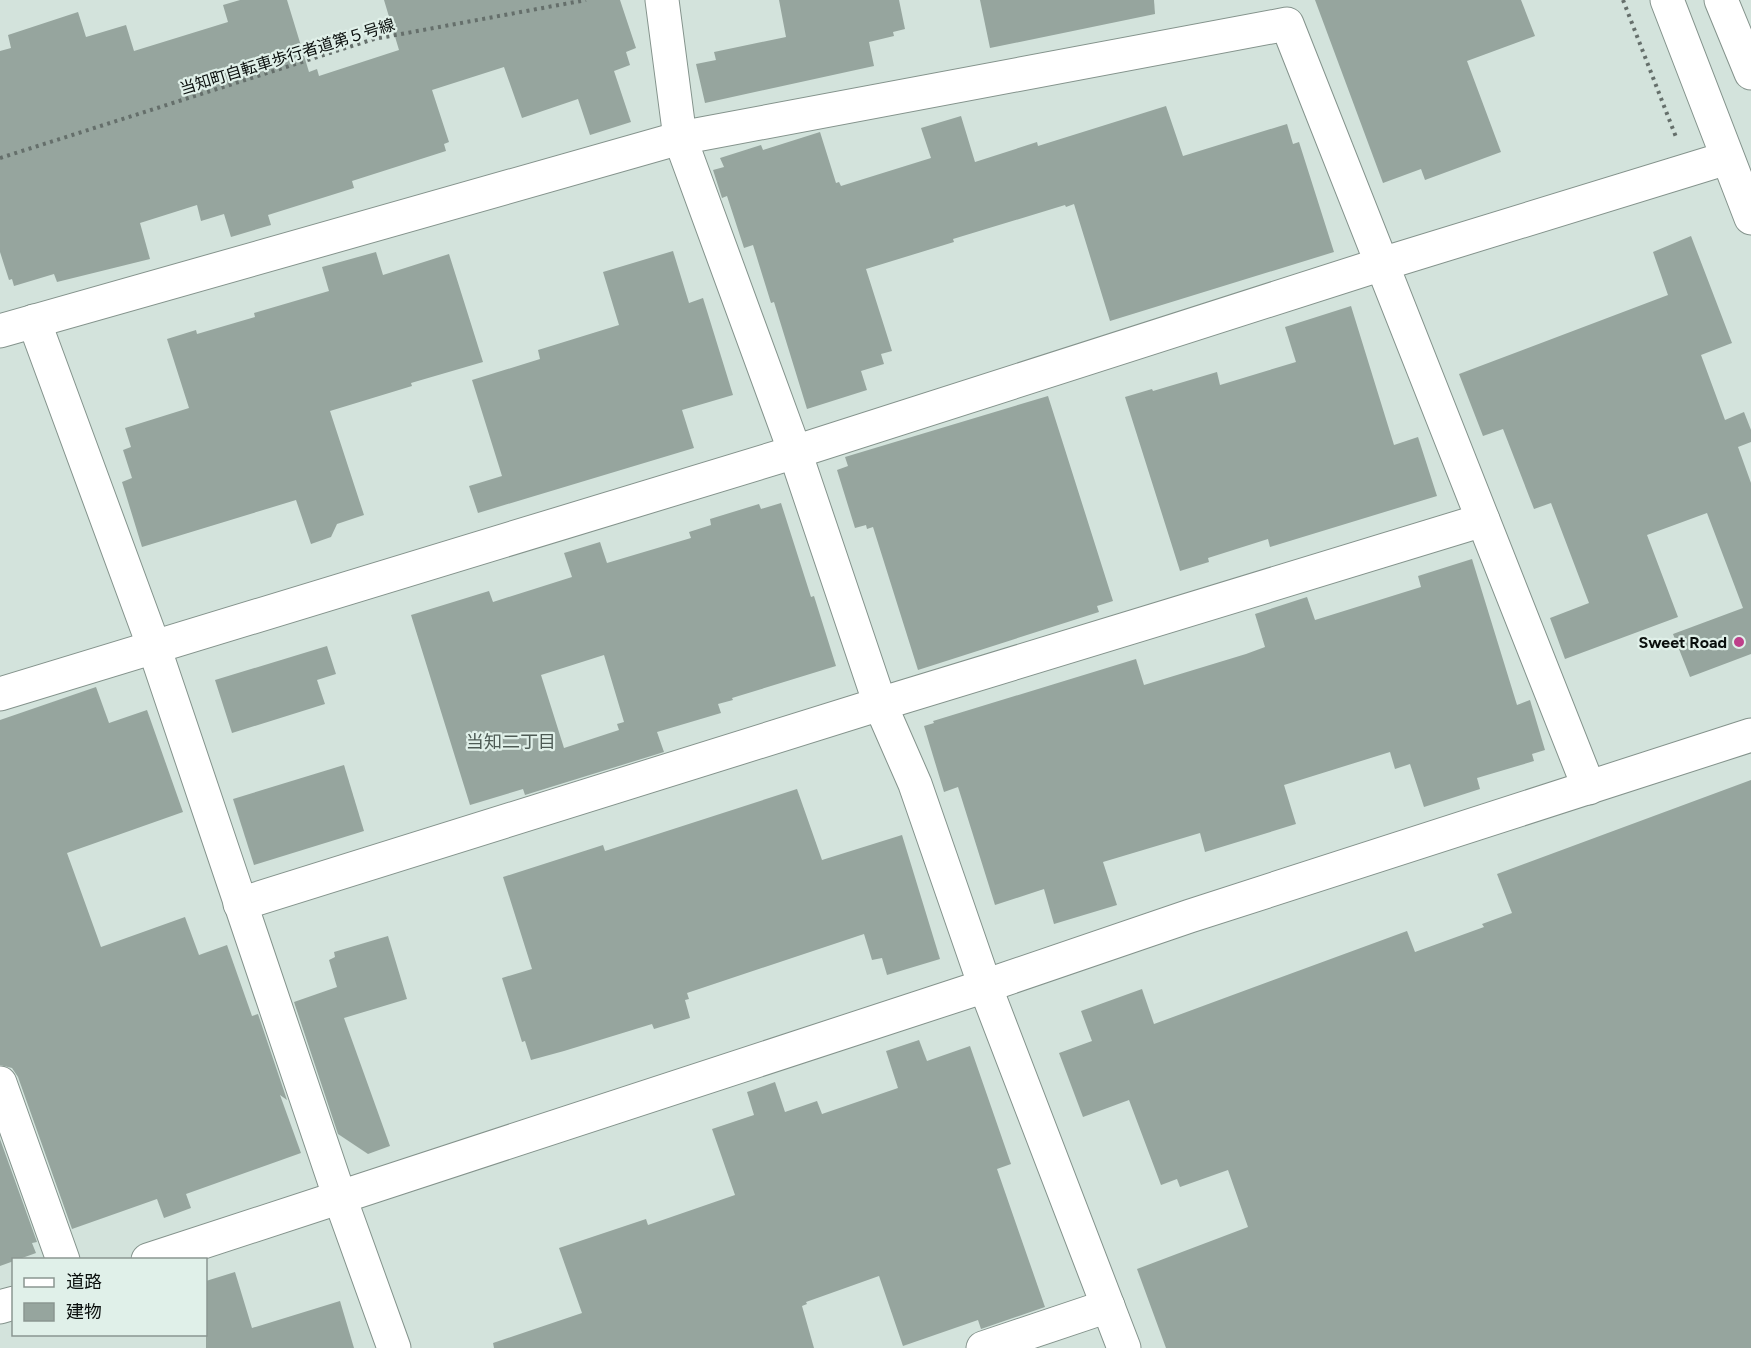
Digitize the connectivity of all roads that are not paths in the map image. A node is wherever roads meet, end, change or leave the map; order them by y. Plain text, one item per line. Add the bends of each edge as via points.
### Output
1 (662, 0) edge
2 (1667, 0) edge
3 (1721, 0) edge
4 (1751, 73) edge
5 (680, 138) junction
6 (1727, 158) junction
7 (1751, 218) edge
8 (1382, 264) junction
9 (34, 321) junction
10 (0, 332) edge
11 (795, 452) junction
12 (1483, 520) junction
13 (154, 647) junction
14 (0, 694) edge
15 (880, 704) junction
16 (1751, 735) edge
17 (1589, 788) junction
18 (240, 904) junction
19 (985, 986) junction
20 (0, 1083) edge
21 (340, 1198) junction
22 (62, 1258) edge
23 (154, 1258) edge
24 (1108, 1305) junction
25 (394, 1348) edge
26 (983, 1348) edge
27 (1124, 1348) edge

1 - 5 street
2 - 6 street
3 - 4 street
5 - 8 street via 1287,24
5 - 9 street
5 - 11 street
6 - 7 street
6 - 8 street
8 - 11 street
8 - 12 street
9 - 10 street
9 - 13 street
11 - 13 street
11 - 15 street
12 - 15 street
12 - 17 street
13 - 14 street
13 - 18 street
15 - 18 street
15 - 19 street via 915,784
16 - 17 street
17 - 19 street
18 - 21 street
19 - 21 street
19 - 24 street
20 - 22 street
21 - 23 street
21 - 25 street
24 - 26 street
24 - 27 street

